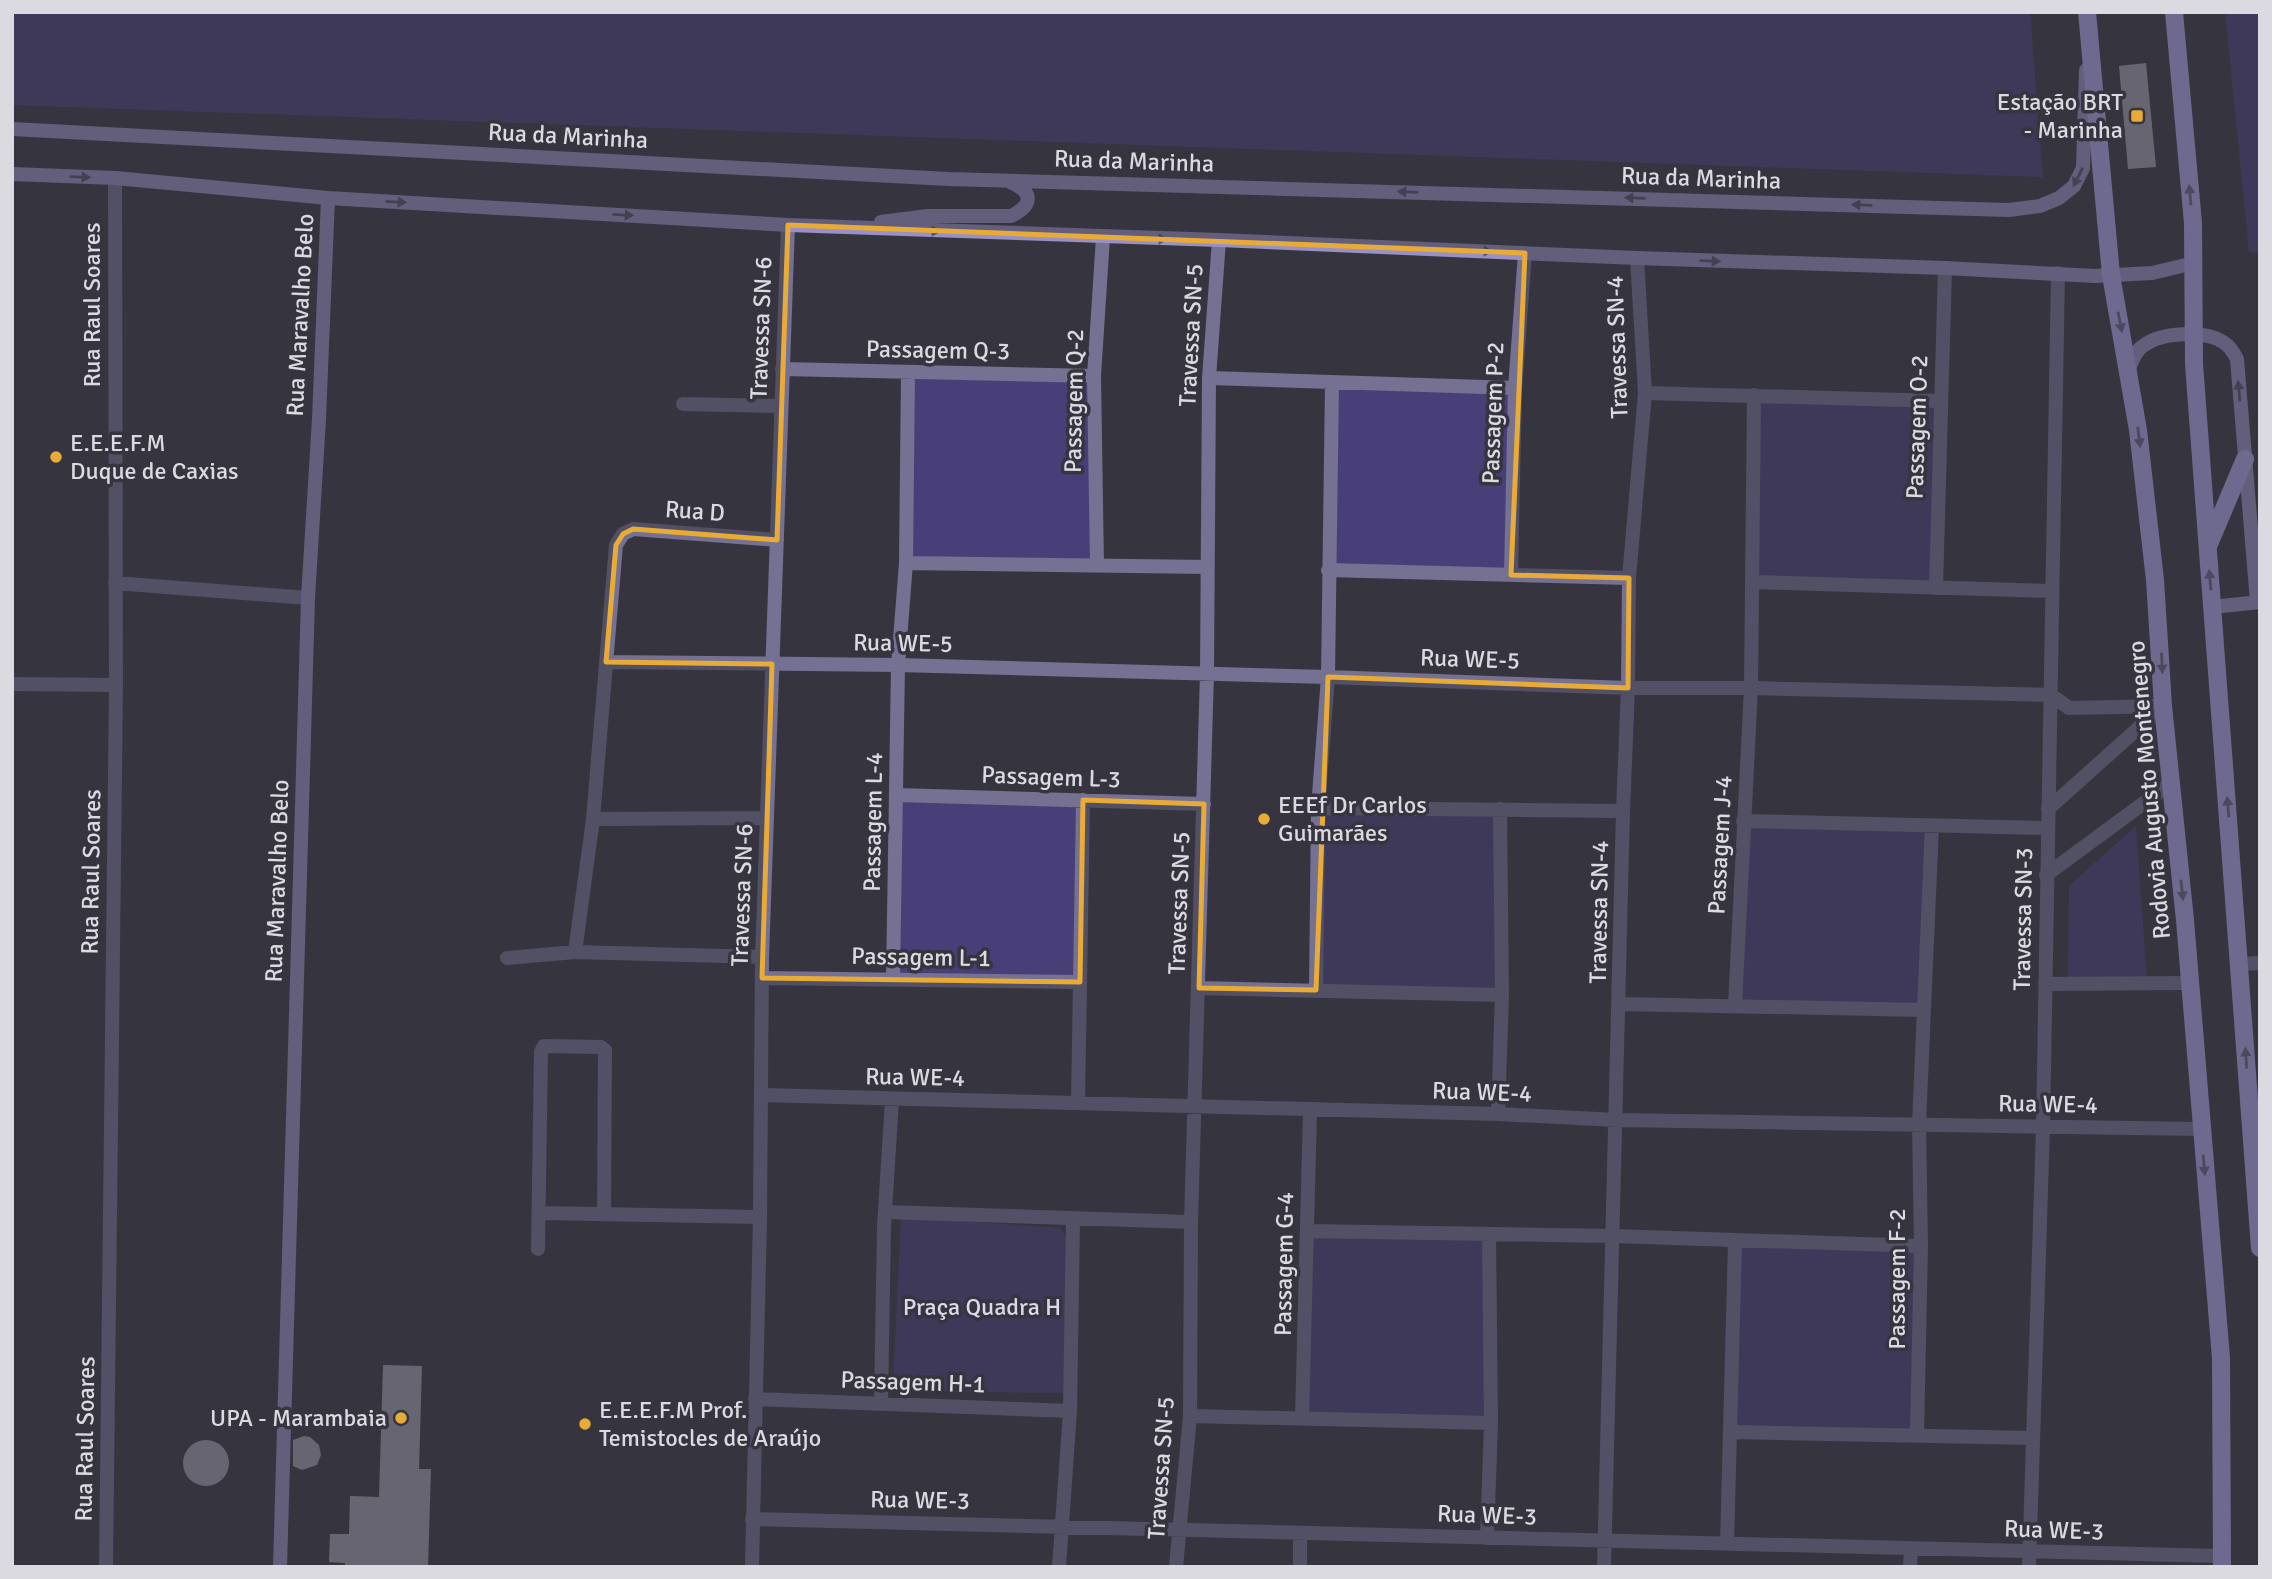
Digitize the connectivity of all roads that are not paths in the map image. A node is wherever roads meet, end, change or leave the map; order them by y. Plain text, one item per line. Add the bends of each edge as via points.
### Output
1 (2087, 12) edge
2 (2174, 12) edge
3 (12, 131) edge
4 (12, 174) edge
5 (115, 178) junction
6 (1005, 180) junction
7 (328, 198) junction
8 (788, 225) junction
9 (838, 227) junction
10 (1103, 237) junction
11 (1219, 240) junction
12 (1525, 253) junction
13 (1637, 258) junction
14 (2194, 263) junction
15 (1945, 268) junction
16 (2058, 273) junction
17 (2111, 275) junction
18 (2193, 335) junction
19 (782, 369) junction
20 (2129, 369) junction
21 (908, 373) junction
22 (1094, 376) junction
23 (1209, 378) junction
24 (1332, 383) junction
25 (1515, 388) junction
26 (1645, 393) junction
27 (1754, 396) junction
28 (1940, 401) junction
29 (683, 404) dead end
30 (780, 406) junction
31 (2245, 459) junction
32 (2254, 509) edge
33 (777, 540) junction
34 (2207, 548) junction
35 (906, 563) junction
36 (1097, 565) junction
37 (1208, 567) junction
38 (1328, 570) junction
39 (1511, 575) junction
40 (1629, 578) junction
41 (1752, 582) junction
42 (115, 583) junction
43 (1936, 588) junction
44 (2052, 591) junction
45 (307, 598) junction
46 (2258, 602) edge
47 (2212, 607) junction
48 (606, 662) junction
49 (772, 664) junction
50 (898, 665) junction
51 (1207, 673) junction
52 (1328, 677) junction
53 (12, 684) edge
54 (116, 685) junction
55 (1628, 688) junction
56 (1751, 688) junction
57 (2051, 695) junction
58 (2163, 706) junction
59 (2171, 783) junction
60 (896, 795) junction
61 (1083, 800) junction
62 (1204, 804) junction
63 (1318, 808) junction
64 (1500, 809) junction
65 (2048, 809) junction
66 (1623, 811) junction
67 (593, 818) junction
68 (766, 818) junction
69 (1743, 821) junction
70 (1932, 825) junction
71 (2047, 828) junction
72 (2046, 875) junction
73 (575, 953) junction
74 (762, 957) junction
75 (507, 958) dead end
76 (2260, 963) edge
77 (2240, 964) junction
78 (762, 978) junction
79 (893, 979) junction
80 (1080, 982) junction
81 (2045, 984) junction
82 (2190, 984) junction
83 (1199, 988) junction
84 (1316, 990) junction
85 (1502, 995) junction
86 (1620, 1004) junction
87 (1735, 1006) junction
88 (1924, 1010) junction
89 (761, 1096) junction
90 (892, 1100) junction
91 (1078, 1103) junction
92 (1194, 1107) junction
93 (1310, 1111) junction
94 (1498, 1114) junction
95 (1617, 1120) junction
96 (1919, 1124) junction
97 (2043, 1127) junction
98 (2200, 1129) junction
99 (885, 1212) junction
100 (540, 1213) junction
101 (604, 1213) junction
102 (760, 1217) junction
103 (1073, 1220) junction
104 (1191, 1222) junction
105 (1307, 1231) junction
106 (1489, 1234) junction
107 (1613, 1236) junction
108 (1735, 1242) junction
109 (1921, 1246) junction
110 (2260, 1248) edge
111 (538, 1249) dead end
112 (755, 1399) junction
113 (881, 1403) junction
114 (1070, 1411) junction
115 (1190, 1416) junction
116 (1302, 1418) junction
117 (1491, 1423) junction
118 (1732, 1432) junction
119 (1917, 1435) junction
120 (2034, 1438) junction
121 (752, 1519) junction
122 (1062, 1527) junction
123 (1178, 1530) junction
124 (1300, 1533) junction
125 (1487, 1538) junction
126 (1605, 1541) junction
127 (1727, 1544) junction
128 (1911, 1549) junction
129 (2029, 1560) edge
130 (2156, 1561) edge
131 (2221, 1561) edge
132 (106, 1567) edge
133 (280, 1567) edge
134 (752, 1567) edge
135 (1059, 1567) edge
136 (1176, 1567) edge
137 (1300, 1567) edge
138 (1604, 1567) edge
139 (1910, 1567) edge

1 -> 6 main road, Rua da Marinha via 2083,168 2074,186 2040,206 2009,210
1 - 17 main road, Rodovia Augusto Montenegro
14 -> 2 main road
3 - 6 main road, Rua da Marinha
4 -> 5 main road
5 - 7 main road
5 - 42 street, Rua Raul Soares
6 - 9 main road via 1027,192 1022,211 1011,216 929,216
7 -> 8 main road
7 - 45 main road, Rua Maravalho Belo
8 - 9 main road
8 - 19 street, Travessa SN-6
9 -> 10 main road
10 -> 11 main road
10 - 22 street, Passagem Q-2
11 -> 12 main road
11 - 23 street, Travessa SN-5
12 - 13 main road
12 - 25 street, Passagem P-2
13 -> 15 main road
13 - 26 street, Travessa SN-4
14 - 17 main road via 2152,273
14 - 18 main road
15 - 16 main road
15 - 28 street, Passagem O-2
16 - 17 main road
16 - 44 street, Travessa SN-3
17 -> 20 main road, Rodovia Augusto Montenegro
18 - 20 main road via 2143,345
31 -> 18 main road via 2237,359 2223,342
18 - 34 main road
19 - 21 street, Passagem Q-3
19 - 30 street, Travessa SN-6
20 -> 58 main road, Rodovia Augusto Montenegro via 2155,580
21 - 22 street, Passagem Q-3
21 - 35 street, Passagem L-4
22 - 36 street, Passagem Q-2
23 - 24 street
23 - 37 street, Travessa SN-5
24 - 25 street
24 - 38 street
25 - 39 street, Passagem P-2
26 - 27 street
26 - 40 street, Travessa SN-4
27 - 28 street
27 - 41 street, Passagem J-4
28 - 43 street, Passagem O-2
29 - 30 street
30 - 33 street, Travessa SN-6
31 - 32 main road
31 - 34 main road
32 - 46 main road
33 - 48 street, Rua D via 633,529 623,534 616,545
33 - 49 street, Travessa SN-6
47 -> 34 main road
35 - 36 street
35 - 50 street, Passagem L-4
36 - 37 street
37 - 51 street, Travessa SN-5
38 - 39 street
38 - 52 street
39 - 40 street
40 - 55 street, Travessa SN-4
41 - 43 street
41 - 56 street, Passagem J-4
42 - 45 street
42 - 54 street, Rua Raul Soares
43 - 44 street
44 - 57 street, Travessa SN-3
45 - 133 main road, Rua Maravalho Belo
46 - 47 main road
77 -> 47 main road
48 - 49 street, Rua WE-5
48 - 67 street
49 - 50 street, Rua WE-5
49 - 68 street, Travessa SN-6
50 - 51 street, Rua WE-5
50 - 60 street, Passagem L-4
51 - 52 street, Rua WE-5
51 - 62 street, Travessa SN-5
52 - 55 street, Rua WE-5
52 - 63 street
53 - 54 street
54 - 132 street, Rua Raul Soares
55 - 56 street, Rua WE-5
55 - 66 street, Travessa SN-4
56 - 57 street, Rua WE-5
56 - 69 street, Passagem J-4
57 - 58 street, Rua WE-5 via 2069,708
57 - 65 street, Travessa SN-3
58 - 59 main road, Rodovia Augusto Montenegro
58 - 65 street
59 - 72 street
59 -> 82 main road, Rodovia Augusto Montenegro
60 - 61 street, Passagem L-3
60 - 79 street, Passagem L-4
61 - 62 street, Passagem L-3
61 - 80 street
62 - 83 street, Travessa SN-5
63 - 64 street
63 - 84 street
64 - 66 street
64 - 85 street
65 - 71 street, Travessa SN-3
66 - 86 street, Travessa SN-4
67 - 68 street
67 - 73 street
68 - 74 street, Travessa SN-6
69 - 70 street
69 - 87 street, Passagem J-4
70 - 71 street
70 - 88 street, Passagem F-2
71 - 72 street, Travessa SN-3
72 - 81 street, Travessa SN-3
73 - 74 street
73 - 75 street
74 - 78 street, Travessa SN-6
76 - 77 street
110 -> 77 main road
78 - 79 street, Passagem L-1
78 - 89 street, Travessa SN-6
79 - 80 street, Passagem L-1
80 - 91 street
81 - 82 street
81 - 97 street, Travessa SN-3
82 - 98 main road, Rodovia Augusto Montenegro
83 - 84 street
83 - 92 street, Travessa SN-5
84 - 85 street
85 - 94 street
86 - 87 street
86 - 95 street, Travessa SN-4
87 - 88 street
88 - 96 street, Passagem F-2
89 - 90 street, Rua WE-4
89 - 102 street, Travessa SN-6
90 - 91 street, Rua WE-4
90 - 99 street
91 - 92 street, Rua WE-4
92 - 93 street, Rua WE-4
92 - 104 street, Travessa SN-5
93 - 94 street, Rua WE-4
93 - 105 street, Passagem G-4
94 - 95 street, Rua WE-4
95 - 96 street, Rua WE-4
95 - 107 street, Travessa SN-4
96 - 97 street, Rua WE-4
96 - 109 street, Passagem F-2
97 - 98 street, Rua WE-4
97 - 120 street, Travessa SN-3
98 -> 131 main road, Rodovia Augusto Montenegro via 2221,1358
99 - 103 street
99 - 113 street
100 - 101 street
100 - 101 street via 544,1046 605,1050
100 - 111 street
101 - 102 street
102 - 112 street, Travessa SN-6
103 - 104 street
103 - 114 street
104 - 115 street, Travessa SN-5
105 - 106 street
105 - 116 street, Passagem G-4
106 - 107 street
106 - 117 street
107 - 108 street
107 - 126 street, Travessa SN-4
108 - 109 street
108 - 118 street
109 - 119 street, Passagem F-2
112 - 113 street, Passagem H-1
112 - 121 street, Travessa SN-6
113 - 114 street, Passagem H-1
114 - 122 street
115 - 116 street
115 - 123 street, Travessa SN-5
116 - 117 street
117 - 125 street
118 - 119 street
118 - 127 street
119 - 120 street
120 - 129 street, Travessa SN-3
121 - 122 street, Rua WE-3
121 - 134 street, Travessa SN-6
122 - 123 street, Rua WE-3
122 - 135 street
123 - 124 street, Rua WE-3
123 - 136 street, Travessa SN-5
124 - 125 street, Rua WE-3
124 - 137 street
125 - 126 street, Rua WE-3
126 - 127 street, Rua WE-3
126 - 138 street, Travessa SN-4
127 - 128 street, Rua WE-3
128 - 129 street, Rua WE-3
128 - 139 street
129 - 130 street, Rua WE-3
130 - 131 street, Rua WE-3

